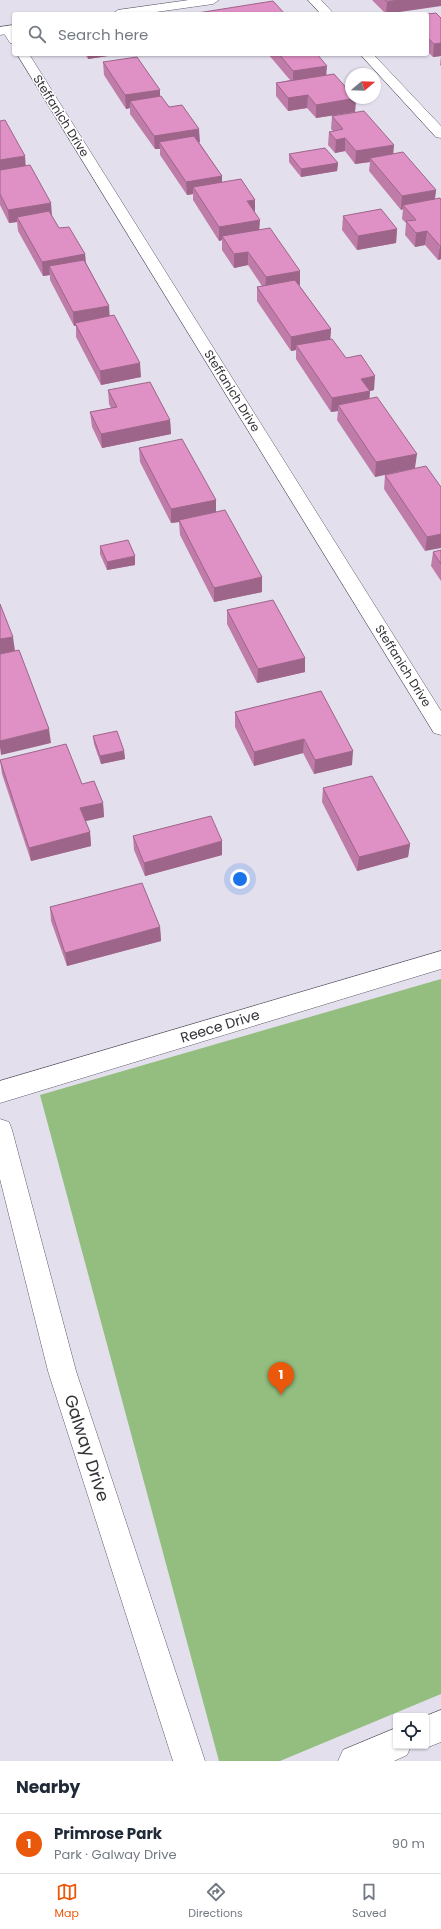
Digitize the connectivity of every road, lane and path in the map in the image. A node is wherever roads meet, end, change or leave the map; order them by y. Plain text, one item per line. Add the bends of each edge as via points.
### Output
1 (213, 0) edge
2 (314, 0) edge
3 (132, 12) edge
4 (326, 12) edge
5 (24, 56) edge
6 (368, 56) edge
7 (441, 134) edge
8 (441, 728) edge
9 (441, 960) edge
10 (0, 1092) edge
11 (0, 1130) edge
12 (441, 1726) edge
13 (429, 1731) edge
14 (393, 1745) edge
15 (189, 1761) edge
16 (354, 1761) edge

1 - 3 street
2 - 4 street
5 - 8 street, Steffanich Drive
6 - 7 street
9 - 10 street, Reece Drive
11 - 15 street, Galway Drive via 62,1371
12 - 13 street
14 - 16 street

